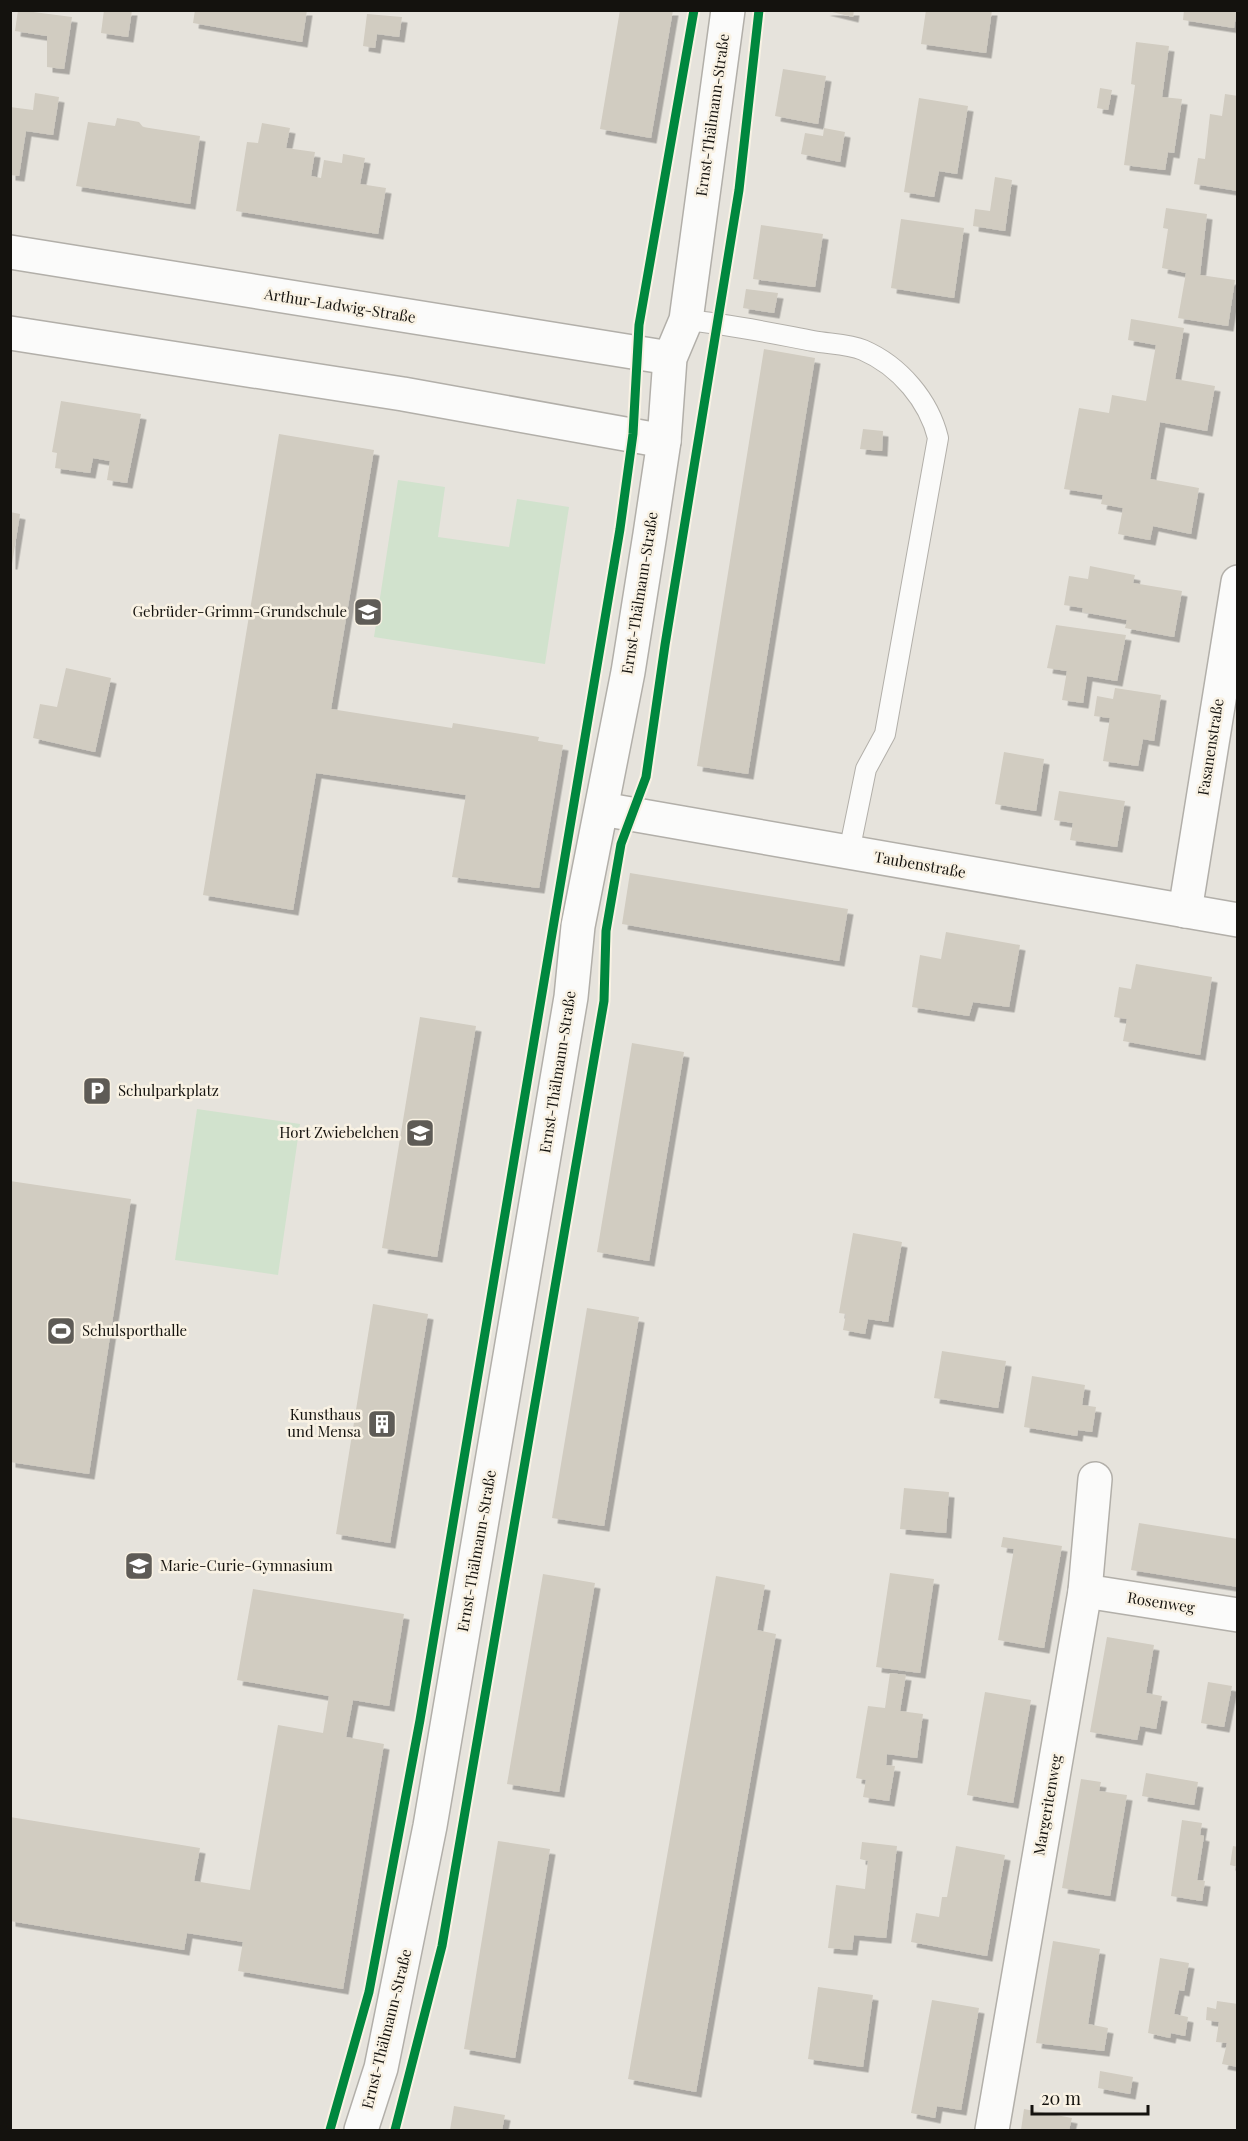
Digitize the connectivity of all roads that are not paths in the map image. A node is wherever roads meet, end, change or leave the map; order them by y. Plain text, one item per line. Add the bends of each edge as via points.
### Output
1 (728, 10) edge
2 (10, 252) edge
3 (686, 320) junction
4 (10, 333) edge
5 (670, 358) junction
6 (664, 441) junction
7 (1238, 582) edge
8 (602, 809) junction
9 (849, 852) junction
10 (1185, 911) junction
11 (1238, 920) edge
12 (1095, 1479) dead end
13 (1085, 1591) junction
14 (1238, 1615) edge
15 (361, 2130) edge
16 (992, 2130) edge

1 - 3 street, Ernst-Thälmann-Straße
2 - 5 street, Arthur-Ladwig-Straße
3 - 5 street, Ernst-Thälmann-Straße
3 - 9 lane via 862,350 888,365 922,398 933,418 938,438 885,734 866,769
4 - 6 street via 403,394
5 - 6 street, Ernst-Thälmann-Straße
6 - 8 street, Ernst-Thälmann-Straße
7 - 10 street, Fasanenstraße
8 - 9 street, Taubenstraße
8 - 15 street, Ernst-Thälmann-Straße via 578,926 571,997 430,1826 381,2068
9 - 10 street, Taubenstraße
10 - 11 street, Taubenstraße
12 - 13 street, Margeritenweg
13 - 14 street, Rosenweg
13 - 16 street, Margeritenweg

